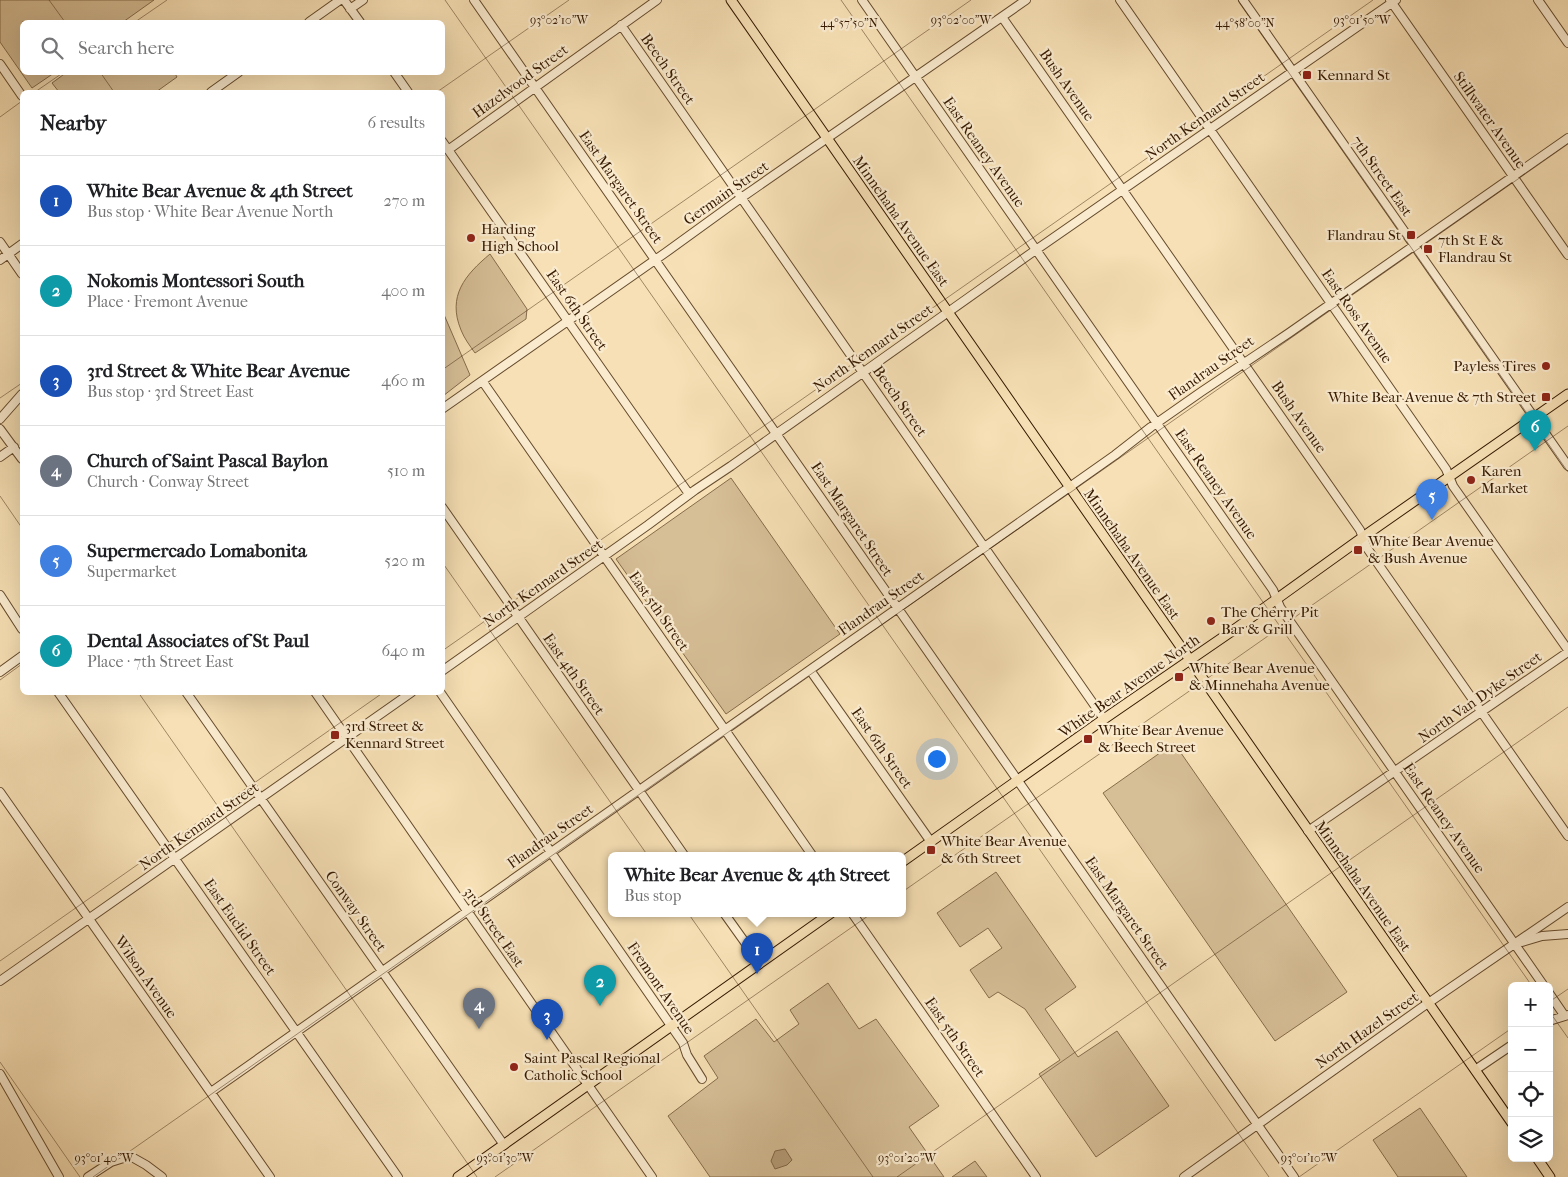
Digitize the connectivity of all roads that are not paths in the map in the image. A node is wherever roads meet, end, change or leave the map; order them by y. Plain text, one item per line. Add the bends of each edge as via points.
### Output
1 (340, 0) edge
2 (344, 0) edge
3 (363, 0) edge
4 (474, 0) edge
5 (656, 0) edge
6 (731, 0) edge
7 (862, 0) edge
8 (1026, 0) edge
9 (1120, 0) edge
10 (1243, 0) edge
11 (1538, 0) edge
12 (1393, 1) edge
13 (350, 9) junction
14 (1002, 16) junction
15 (312, 20) edge
16 (358, 20) edge
17 (621, 25) junction
18 (1568, 43) edge
19 (0, 64) edge
20 (1293, 72) junction
21 (235, 75) edge
22 (396, 75) edge
23 (916, 77) junction
24 (535, 87) junction
25 (214, 90) edge
26 (407, 90) edge
27 (20, 93) edge
28 (1210, 129) junction
29 (827, 138) junction
30 (1568, 138) edge
31 (445, 146) edge
32 (448, 150) junction
33 (1513, 176) junction
34 (1123, 190) junction
35 (742, 198) junction
36 (0, 242) edge
37 (20, 245) edge
38 (1413, 245) junction
39 (1036, 250) junction
40 (8, 254) junction
41 (1568, 255) edge
42 (0, 260) edge
43 (655, 260) junction
44 (20, 271) edge
45 (1331, 303) junction
46 (947, 312) junction
47 (568, 322) junction
48 (1244, 362) junction
49 (863, 372) junction
50 (483, 382) junction
51 (1568, 394) edge
52 (20, 396) edge
53 (445, 407) edge
54 (1534, 418) junction
55 (0, 419) edge
56 (1157, 423) junction
57 (0, 429) edge
58 (776, 433) junction
59 (14, 447) junction
60 (0, 456) edge
61 (20, 456) edge
62 (1568, 466) edge
63 (1450, 478) junction
64 (1069, 488) junction
65 (688, 494) junction
66 (445, 511) edge
67 (1363, 537) junction
68 (985, 547) junction
69 (604, 556) junction
70 (0, 595) edge
71 (1277, 598) junction
72 (897, 609) junction
73 (518, 618) junction
74 (20, 626) edge
75 (1568, 651) edge
76 (20, 657) edge
77 (1189, 660) junction
78 (445, 669) edge
79 (810, 670) junction
80 (0, 672) edge
81 (60, 695) edge
82 (188, 695) edge
83 (317, 695) edge
84 (408, 695) edge
85 (442, 695) edge
86 (1482, 711) junction
87 (1104, 719) junction
88 (725, 730) junction
89 (347, 738) junction
90 (1394, 772) junction
91 (1018, 780) junction
92 (638, 791) junction
93 (0, 792) edge
94 (261, 800) junction
95 (1308, 831) junction
96 (1568, 836) edge
97 (931, 842) junction
98 (551, 852) junction
99 (682, 852) edge
100 (810, 852) edge
101 (906, 859) edge
102 (176, 860) junction
103 (1568, 907) edge
104 (466, 912) junction
105 (727, 917) edge
106 (825, 917) edge
107 (855, 917) edge
108 (89, 920) junction
109 (1568, 934) edge
110 (1515, 944) junction
111 (759, 962) junction
112 (382, 971) junction
113 (0, 982) edge
114 (1541, 982) edge
115 (1553, 998) edge
116 (1428, 1004) junction
117 (1566, 1015) edge
118 (1553, 1020) edge
119 (671, 1026) junction
120 (296, 1032) junction
121 (1508, 1048) edge
122 (1475, 1070) junction
123 (0, 1074) edge
124 (702, 1079) dead end
125 (588, 1084) junction
126 (211, 1092) junction
127 (1508, 1117) edge
128 (1257, 1125) junction
129 (504, 1145) junction
130 (1540, 1162) edge
131 (59, 1177) edge
132 (88, 1177) edge
133 (162, 1177) edge
134 (270, 1177) edge
135 (398, 1177) edge
136 (458, 1177) edge
137 (652, 1177) edge
138 (1036, 1177) edge
139 (1184, 1177) edge
140 (1294, 1177) edge
141 (1550, 1177) edge

1 - 15 street
2 - 13 street
3 - 13 street
4 - 24 street, East Margaret Street
5 - 17 street, Hazelwood Street
6 - 29 main road, Minnehaha Avenue East
7 - 23 street, East Reaney Avenue
8 - 14 street, Germain Street
9 - 28 street, East Ross Avenue
10 - 20 street, 7th Street East
11 - 18 street
12 - 20 street, North Kennard Street
12 - 33 street, Stillwater Avenue
13 - 16 street
14 - 23 street, Germain Street
14 - 34 street, Bush Avenue
17 - 24 street, Hazelwood Street
17 - 35 street, Beech Street
19 - 27 street
20 - 28 street, North Kennard Street
20 - 38 street, 7th Street East
21 - 25 street
22 - 26 street
23 - 29 street, Germain Street
23 - 39 street, East Reaney Avenue
24 - 32 street, Hazelwood Street
24 - 43 street, East Margaret Street
28 - 34 street, North Kennard Street
28 - 45 street, East Ross Avenue
29 - 35 street, Germain Street
29 - 46 main road, Minnehaha Avenue East
30 - 33 street, Flandrau Street
31 - 32 street, East 6th Street
32 - 47 street, East 6th Street
33 - 38 street, Flandrau Street
33 - 41 street, Stillwater Avenue
34 - 39 street, North Kennard Street
34 - 48 street, Bush Avenue
35 - 43 street, Germain Street
35 - 49 street, Beech Street
36 - 40 street
37 - 40 street
38 - 45 street, Flandrau Street
38 - 54 street, 7th Street East
39 - 46 street, North Kennard Street
39 - 56 street, East Reaney Avenue
40 - 42 street
40 - 44 street
43 - 47 street, Germain Street
43 - 58 street, East Margaret Street
45 - 48 street, Flandrau Street
45 - 63 street, East Ross Avenue
46 - 49 street, North Kennard Street
46 - 64 main road, Minnehaha Avenue East
47 - 50 street, Germain Street
47 - 65 street, East 6th Street
48 - 56 street, Flandrau Street
48 - 67 street, Bush Avenue
49 - 58 street, North Kennard Street
49 - 68 street, Beech Street
50 - 53 street, Germain Street
50 - 69 street, East 5th Street
51 - 54 main road, White Bear Avenue North
52 - 55 street
54 - 62 street, 7th Street East
54 - 63 main road, White Bear Avenue North
56 - 64 street, Flandrau Street
56 - 71 street, East Reaney Avenue
57 - 59 street
58 - 65 street, North Kennard Street
58 - 72 street, East Margaret Street
59 - 60 street
59 - 61 street
63 - 67 main road, White Bear Avenue North
63 - 75 street, East Ross Avenue
64 - 68 street, Flandrau Street
64 - 77 main road, Minnehaha Avenue East
65 - 69 street, North Kennard Street
66 - 73 street, East 4th Street
67 - 71 main road, White Bear Avenue North
67 - 86 street, Bush Avenue via 1367,548
68 - 72 street, Flandrau Street
68 - 87 street, Beech Street
69 - 73 street, North Kennard Street
69 - 88 street, East 5th Street
70 - 74 street
71 - 77 main road, White Bear Avenue North
71 - 90 street, East Reaney Avenue via 1280,607
72 - 79 street, Flandrau Street
72 - 91 street, East Margaret Street
73 - 78 street, North Kennard Street
73 - 92 street, East 4th Street
75 - 86 street, North Van Dyke Street
76 - 80 street
77 - 87 main road, White Bear Avenue North
77 - 95 main road, Minnehaha Avenue East
79 - 88 street, Flandrau Street
79 - 97 street, East 6th Street
81 - 102 street, East Euclid Street
82 - 94 street, Conway Street
83 - 89 street, 3rd Street East
84 - 89 street, North Kennard Street
85 - 98 street, Fremont Avenue
86 - 90 street, North Van Dyke Street
86 - 96 street, Bush Avenue
87 - 91 main road, White Bear Avenue North
88 - 92 street, Flandrau Street
88 - 100 street, East 5th Street
89 - 94 street, North Kennard Street
89 - 104 street, 3rd Street East
90 - 95 street, North Van Dyke Street
90 - 110 street, East Reaney Avenue
91 - 97 main road, White Bear Avenue North
91 - 128 street, East Margaret Street
92 - 98 street, Flandrau Street
92 - 99 street, East 4th Street
93 - 108 street, Wilson Avenue
94 - 102 street, North Kennard Street
94 - 112 street, Conway Street
95 - 116 main road, Minnehaha Avenue East
97 - 101 main road, White Bear Avenue North
98 - 104 street, Flandrau Street
98 - 119 street, Fremont Avenue
102 - 108 street, North Kennard Street
102 - 120 street, East Euclid Street
103 - 110 street, North Hazel Street
104 - 112 street, Flandrau Street
104 - 125 street, 3rd Street East
105 - 111 street
106 - 111 main road
107 - 138 street, East 5th Street
108 - 113 street, North Kennard Street
108 - 126 street, Wilson Avenue
109 - 110 street via 1542,936
110 - 114 street, East Reaney Avenue
110 - 116 street, North Hazel Street
111 - 119 main road
112 - 120 street, Flandrau Street
112 - 129 street, Conway Street
115 - 117 street
116 - 122 main road, Minnehaha Avenue East
116 - 128 street, North Hazel Street
117 - 118 street
119 - 124 street, Fremont Avenue
119 - 125 main road
120 - 126 street, Flandrau Street
120 - 135 street, East Euclid Street
121 - 122 street
122 - 127 main road, Minnehaha Avenue East
123 - 131 street
125 - 129 main road
125 - 137 street, 3rd Street East
126 - 134 street, Wilson Avenue
128 - 139 street, North Hazel Street
128 - 140 street, East Margaret Street
129 - 136 main road
130 - 141 main road
132 - 133 street via 111,1162 130,1156

